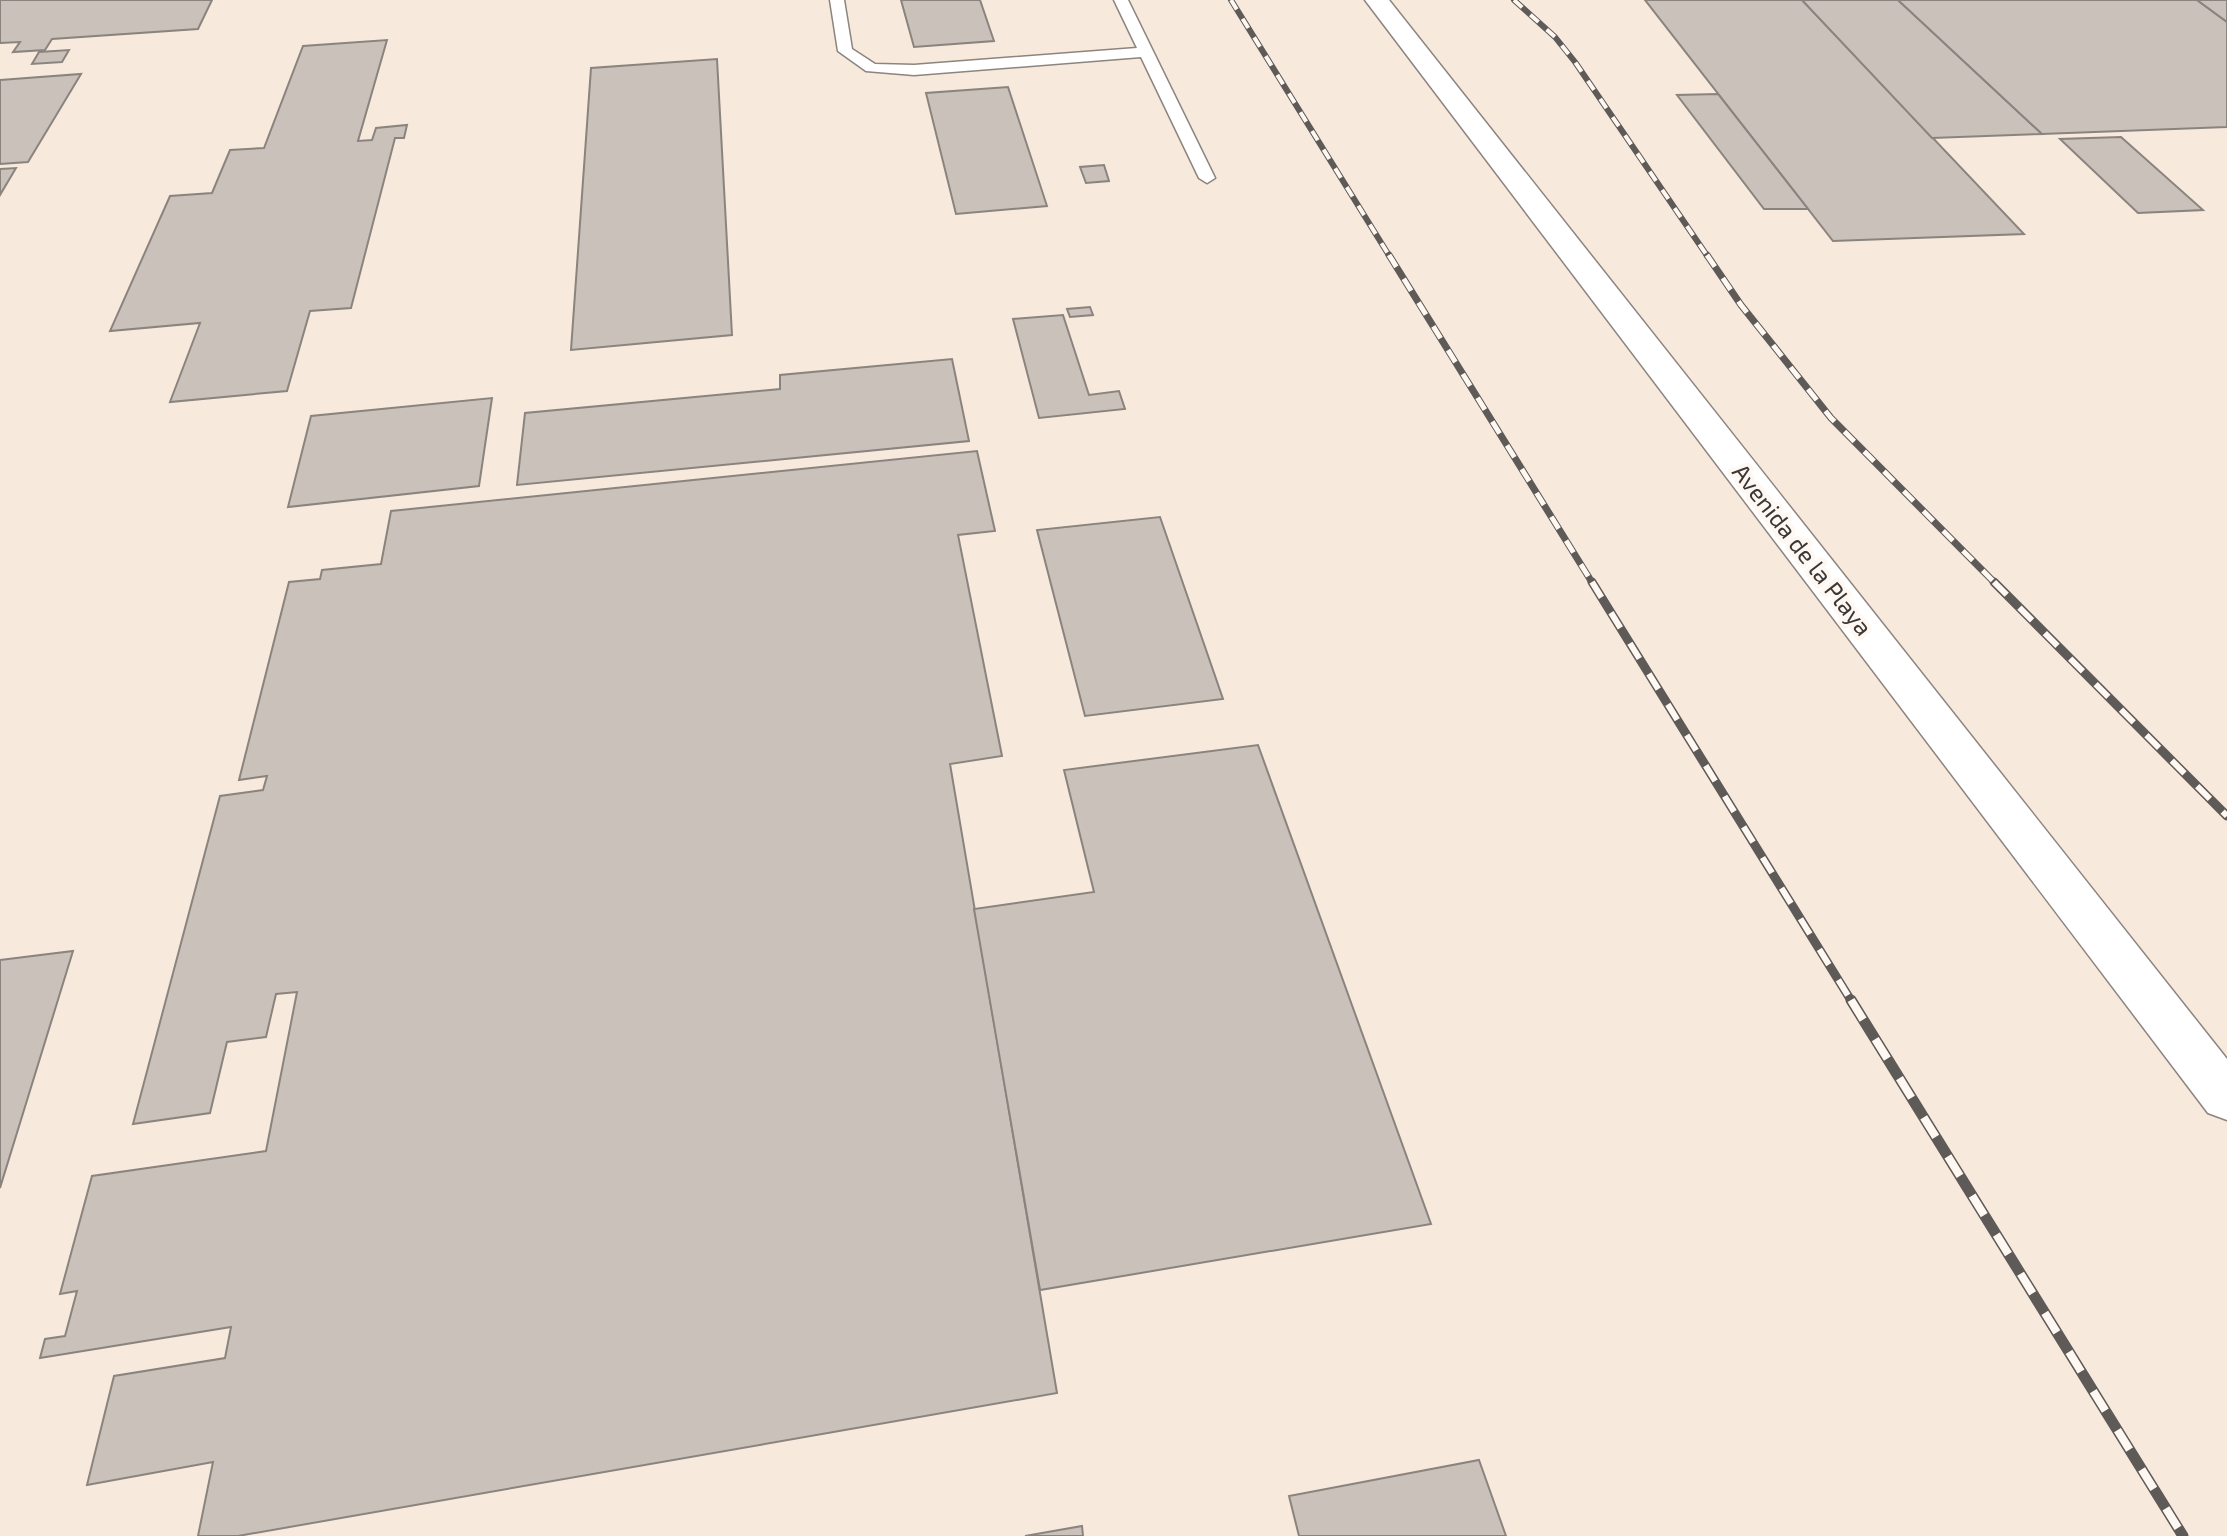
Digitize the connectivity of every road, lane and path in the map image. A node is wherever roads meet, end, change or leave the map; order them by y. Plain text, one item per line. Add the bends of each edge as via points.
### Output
1 (837, 0) edge
2 (1121, 0) edge
3 (1377, 0) edge
4 (1147, 52) junction
5 (1207, 178) dead end
6 (2227, 1098) edge

1 - 4 lane via 845,51 871,68 914,70
2 - 4 lane
3 - 6 street, Avenida de la Playa
4 - 5 lane

